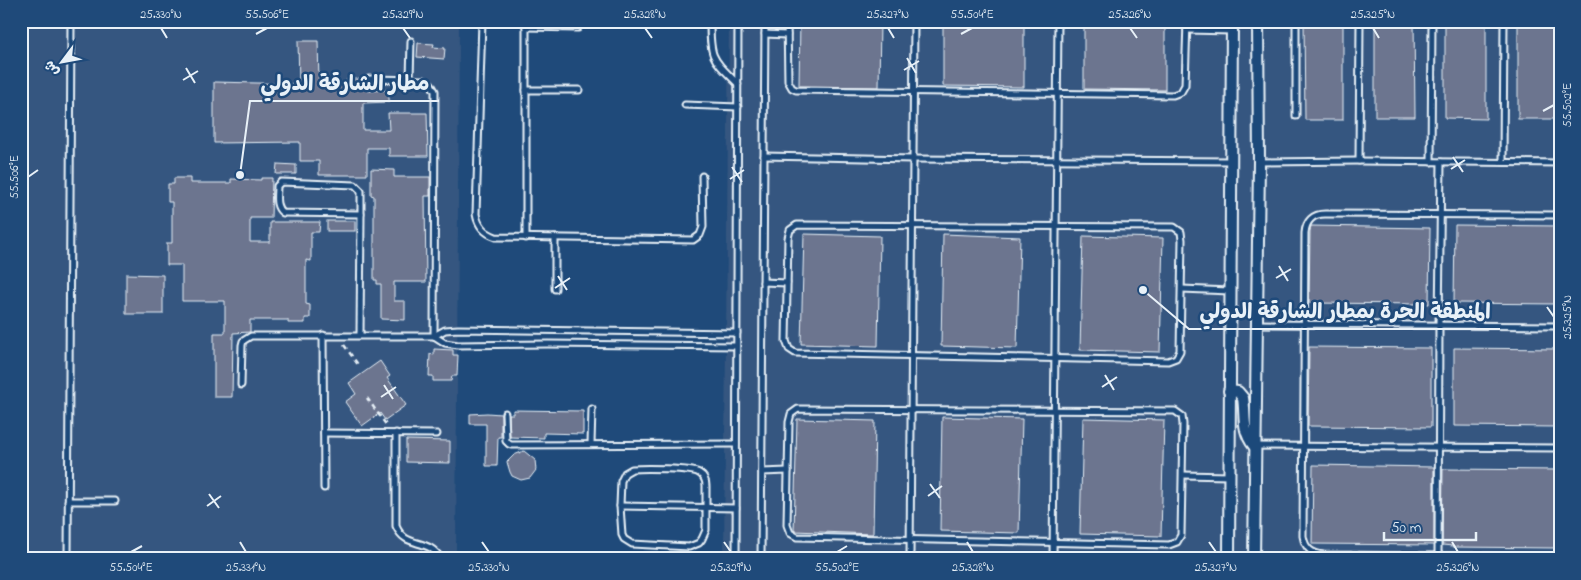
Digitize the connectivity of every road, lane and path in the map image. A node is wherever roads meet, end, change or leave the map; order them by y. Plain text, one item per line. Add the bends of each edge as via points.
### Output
1 (71, 21) edge
2 (482, 21) edge
3 (710, 21) edge
4 (738, 21) edge
5 (765, 21) edge
6 (787, 21) edge
7 (914, 21) edge
8 (1058, 21) edge
9 (1187, 21) edge
10 (1258, 21) edge
11 (1296, 21) edge
12 (1360, 21) edge
13 (1432, 21) edge
14 (1504, 21) edge
15 (526, 24) edge
16 (1232, 26) edge
17 (578, 28) dead end
18 (1187, 30) junction
19 (765, 34) junction
20 (787, 35) junction
21 (411, 41) dead end
22 (369, 79) dead end
23 (410, 79) junction
24 (738, 84) junction
25 (526, 90) junction
26 (578, 90) dead end
27 (914, 92) junction
28 (1058, 93) junction
29 (685, 105) dead end
30 (738, 107) junction
31 (1296, 116) dead end
32 (764, 156) junction
33 (913, 159) junction
34 (1057, 160) junction
35 (1232, 161) junction
36 (1359, 161) junction
37 (1259, 162) junction
38 (1431, 162) junction
39 (1441, 162) junction
40 (1503, 162) junction
41 (1560, 163) edge
42 (702, 176) dead end
43 (361, 214) junction
44 (1440, 215) junction
45 (1560, 215) edge
46 (913, 226) junction
47 (1056, 226) junction
48 (526, 238) junction
49 (555, 238) junction
50 (763, 282) junction
51 (787, 283) junction
52 (555, 288) dead end
53 (1182, 289) junction
54 (1230, 291) junction
55 (1256, 324) junction
56 (1304, 324) junction
57 (1439, 325) junction
58 (1560, 326) edge
59 (548, 331) junction
60 (737, 333) junction
61 (323, 335) junction
62 (360, 335) junction
63 (337, 336) junction
64 (434, 336) junction
65 (548, 344) junction
66 (736, 346) junction
67 (912, 356) junction
68 (1055, 359) junction
69 (359, 366) dead end
70 (241, 385) dead end
71 (1229, 391) junction
72 (367, 398) dead end
73 (592, 409) dead end
74 (911, 410) junction
75 (1055, 410) junction
76 (505, 413) dead end
77 (324, 433) junction
78 (394, 433) junction
79 (437, 434) dead end
80 (592, 444) junction
81 (736, 444) junction
82 (1254, 446) junction
83 (1304, 446) junction
84 (1438, 447) junction
85 (1560, 448) edge
86 (762, 472) junction
87 (788, 472) junction
88 (1183, 475) junction
89 (1229, 476) junction
90 (324, 488) dead end
91 (68, 501) junction
92 (115, 502) dead end
93 (620, 506) junction
94 (706, 507) junction
95 (736, 508) junction
96 (910, 540) junction
97 (1053, 543) junction
98 (1560, 556) edge
99 (1438, 557) edge
100 (68, 559) edge
101 (441, 559) edge
102 (736, 559) edge
103 (761, 559) edge
104 (910, 559) edge
105 (1053, 559) edge
106 (1229, 559) edge
107 (1254, 559) edge

1 - 91 lane
2 - 48 lane via 477,219 482,228 496,237
3 - 24 lane via 713,57
4 - 24 lane
5 - 19 lane
6 - 20 lane
7 - 27 lane
8 - 28 lane
9 - 18 lane
10 - 37 street
11 - 31 lane
12 - 36 lane
13 - 38 lane
14 - 40 lane
15 - 17 lane
15 - 25 lane
16 - 18 lane
16 - 35 street
18 - 28 lane via 1185,85 1177,94
19 - 20 lane
19 - 32 lane
20 - 27 lane via 788,81 796,90
21 - 23 lane
22 - 23 lane
23 - 64 lane via 428,82 436,94
24 - 30 lane
25 - 26 lane
25 - 48 lane
27 - 28 lane
27 - 33 lane
28 - 34 lane
29 - 30 lane
30 - 60 lane
32 - 33 lane
32 - 50 lane
33 - 34 lane
33 - 46 lane
34 - 35 lane
34 - 47 lane
35 - 54 street
36 - 37 lane
36 - 38 lane
37 - 55 street
38 - 39 lane
39 - 40 lane
39 - 44 lane
40 - 41 lane
42 - 49 lane via 703,227 693,240
43 - 43 lane via 361,191 355,185 284,182 277,186 277,207 283,213
43 - 62 lane
44 - 45 lane
44 - 56 lane via 1318,214 1308,221 1304,232
44 - 57 lane
46 - 47 lane
46 - 51 lane via 797,225 788,234
46 - 67 lane
47 - 53 lane via 1174,227 1182,236
47 - 68 lane
48 - 49 lane
49 - 52 lane
50 - 51 lane
50 - 86 lane
51 - 67 lane via 786,341 792,352
53 - 54 lane
53 - 68 lane via 1180,351 1172,360
54 - 71 street
55 - 56 lane
55 - 82 street
56 - 57 lane
56 - 83 lane
57 - 58 lane
57 - 84 lane
59 - 60 lane
59 - 64 lane via 452,329
59 - 65 lane
60 - 66 lane
61 - 63 lane
61 - 70 lane via 256,335 247,338 242,345
61 - 77 lane
62 - 63 lane
62 - 64 lane
63 - 69 path
64 - 65 lane via 445,343 458,345
65 - 66 lane
66 - 81 lane
67 - 68 lane
67 - 74 lane
68 - 75 lane
71 - 82 street via 1238,392 1243,398 1244,426
71 - 89 street
72 - 78 path
73 - 80 lane
74 - 75 lane
74 - 87 lane via 798,409 790,418
74 - 96 lane
75 - 88 lane via 1175,411 1183,420
75 - 97 lane
76 - 80 lane via 506,441 509,444
77 - 78 lane
77 - 90 lane
78 - 79 lane
78 - 101 lane via 396,526 406,539 427,545
80 - 81 lane
81 - 95 lane
82 - 83 lane
82 - 107 street
83 - 84 lane
83 - 99 lane via 1303,536 1307,548 1324,555
84 - 85 lane
84 - 99 lane
86 - 87 lane
86 - 103 lane
87 - 96 lane via 788,529 793,536
88 - 89 lane
88 - 97 lane via 1182,535 1173,544
89 - 106 street
91 - 92 lane
91 - 100 lane
93 - 94 lane
93 - 94 lane via 623,477 629,471 639,469 699,472 706,482
93 - 94 lane via 620,530 628,542 689,547 699,543 705,535
94 - 95 lane
95 - 102 lane
96 - 97 lane
96 - 104 lane
97 - 105 lane
98 - 99 lane

